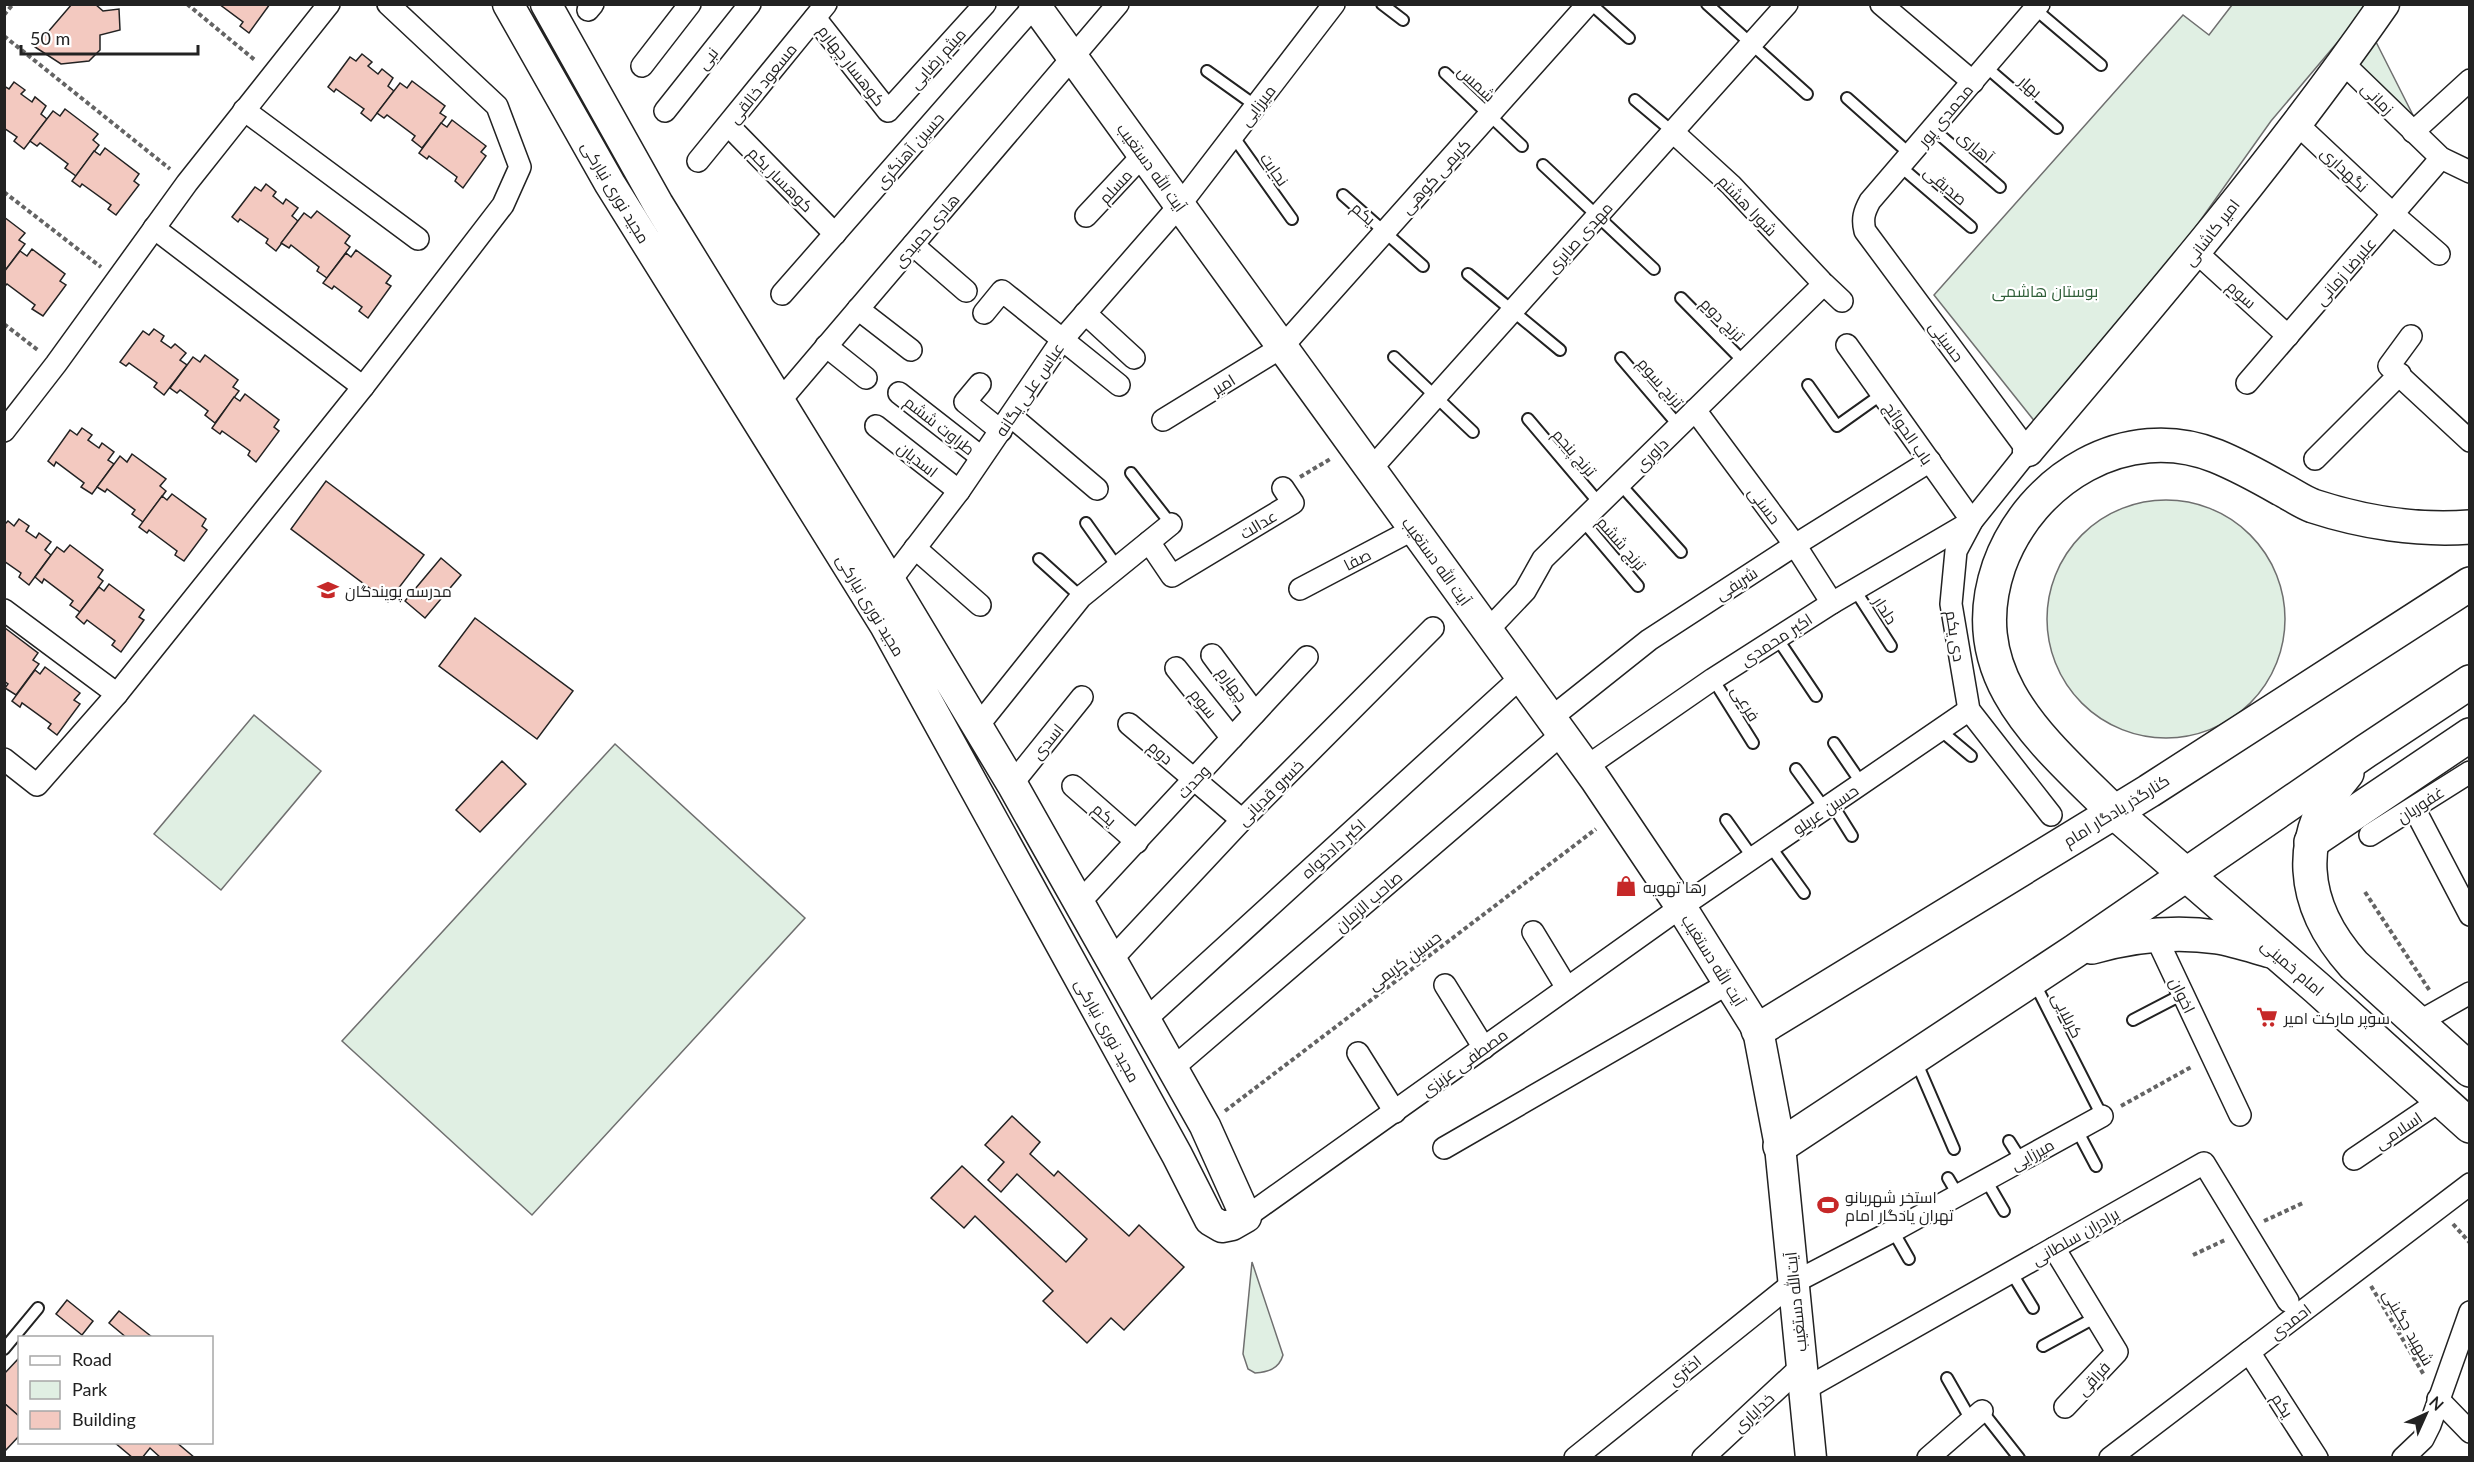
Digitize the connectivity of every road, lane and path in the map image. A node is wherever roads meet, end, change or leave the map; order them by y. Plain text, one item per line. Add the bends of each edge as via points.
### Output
1 (13, 4) edge
2 (187, 4) edge
3 (329, 4) edge
4 (388, 4) edge
5 (508, 4) edge
6 (546, 4) edge
7 (690, 4) edge
8 (750, 4) edge
9 (985, 4) edge
10 (1118, 4) edge
11 (1382, 4) edge
12 (1589, 4) edge
13 (1707, 4) edge
14 (1787, 4) edge
15 (1881, 4) edge
16 (2384, 4) edge
17 (1035, 5) edge
18 (1328, 7) edge
19 (2037, 7) edge
20 (821, 11) edge
21 (4, 15) edge
22 (1403, 20) dead end
23 (4, 36) edge
24 (1629, 38) dead end
25 (1752, 44) junction
26 (1073, 58) junction
27 (2343, 63) junction
28 (2101, 65) dead end
29 (642, 66) dead end
30 (1208, 71) dead end
31 (1445, 73) dead end
32 (273, 75) junction
33 (1979, 75) junction
34 (2469, 80) edge
35 (1807, 94) dead end
36 (1847, 98) dead end
37 (1635, 100) dead end
38 (1256, 106) junction
39 (244, 110) junction
40 (665, 111) dead end
41 (888, 111) joint
42 (1490, 115) junction
43 (2296, 123) junction
44 (728, 125) junction
45 (2057, 128) dead end
46 (1933, 129) junction
47 (1673, 132) junction
48 (2413, 132) junction
49 (1233, 136) junction
50 (1522, 146) dead end
51 (1143, 155) junction
52 (2441, 158) junction
53 (698, 161) dead end
54 (1906, 161) junction
55 (1543, 165) dead end
56 (2469, 172) edge
57 (187, 183) junction
58 (2000, 187) dead end
59 (4, 192) edge
60 (1343, 195) dead end
61 (1179, 206) junction
62 (2394, 215) junction
63 (1086, 216) dead end
64 (1598, 216) junction
65 (1292, 219) dead end
66 (1971, 227) dead end
67 (154, 228) junction
68 (1865, 231) joint
69 (1385, 232) junction
70 (835, 234) junction
71 (418, 239) dead end
72 (913, 245) junction
73 (2196, 252) junction
74 (2439, 254) dead end
75 (1423, 266) dead end
76 (1654, 269) dead end
77 (1468, 274) dead end
78 (117, 279) junction
79 (1823, 282) junction
80 (966, 291) dead end
81 (782, 294) dead end
82 (1681, 298) dead end
83 (1842, 301) dead end
84 (858, 309) junction
85 (1514, 310) junction
86 (984, 313) dead end
87 (1085, 313) junction
88 (4, 324) edge
89 (2288, 336) junction
90 (2411, 336) dead end
91 (1062, 340) junction
92 (1847, 345) dead end
93 (826, 346) junction
94 (1282, 347) junction
95 (911, 350) dead end
96 (1560, 350) dead end
97 (1394, 357) dead end
98 (1134, 358) dead end
99 (1621, 358) dead end
100 (1744, 362) junction
101 (56, 364) junction
102 (2400, 374) junction
103 (866, 378) dead end
104 (2247, 383) dead end
105 (980, 384) dead end
106 (1119, 385) dead end
107 (1808, 385) dead end
108 (363, 387) junction
109 (899, 393) dead end
110 (1882, 394) junction
111 (1435, 397) junction
112 (767, 410) junction
113 (1695, 410) junction
114 (1163, 420) dead end
115 (1528, 420) dead end
116 (1006, 424) junction
117 (876, 426) dead end
118 (1679, 426) junction
119 (4, 431) edge
120 (1473, 432) dead end
121 (2469, 441) edge
122 (1353, 445) junction
123 (2028, 451) junction
124 (981, 458) junction
125 (2315, 459) dead end
126 (1930, 461) junction
127 (1371, 469) junction
128 (1131, 473) dead end
129 (1620, 484) junction
130 (1283, 488) joint
131 (1097, 489) dead end
132 (959, 491) junction
133 (1600, 504) junction
134 (1583, 521) junction
135 (1972, 521) junction
136 (1086, 523) dead end
137 (1171, 524) joint
138 (2469, 527) edge
139 (1414, 530) junction
140 (1149, 542) junction
141 (1795, 545) junction
142 (915, 548) junction
143 (1681, 552) dead end
144 (1039, 559) dead end
145 (1118, 568) junction
146 (890, 581) junction
147 (2469, 584) edge
148 (1638, 586) dead end
149 (1300, 589) dead end
150 (1855, 590) junction
151 (1081, 597) junction
152 (1832, 603) junction
153 (980, 605) dead end
154 (4, 610) edge
155 (1433, 628) dead end
156 (1487, 630) junction
157 (1777, 638) junction
158 (1891, 646) dead end
159 (1212, 655) dead end
160 (1307, 657) dead end
161 (1176, 668) dead end
162 (1521, 677) junction
163 (1713, 679) junction
164 (2469, 682) edge
165 (117, 694) junction
166 (1815, 696) dead end
167 (1082, 697) dead end
168 (1969, 710) junction
169 (1255, 713) junction
170 (1129, 724) dead end
171 (1557, 726) junction
172 (977, 728) junction
173 (1940, 730) junction
174 (2469, 735) edge
175 (1232, 738) junction
176 (1753, 743) dead end
177 (1834, 743) dead end
178 (2366, 750) junction
179 (1971, 756) dead end
180 (4, 759) edge
181 (1586, 767) junction
182 (1796, 769) dead end
183 (2469, 772) edge
184 (1194, 779) junction
185 (1012, 784) junction
186 (1862, 784) junction
187 (1073, 786) dead end
188 (1828, 806) junction
189 (2414, 808) junction
190 (2114, 812) junction
191 (1617, 813) junction
192 (2051, 815) dead end
193 (1242, 820) junction
194 (1726, 820) dead end
195 (2370, 835) dead end
196 (1852, 836) dead end
197 (1137, 842) junction
198 (2311, 842) junction
199 (1762, 852) junction
200 (2186, 874) junction
201 (2365, 892) dead end
202 (1804, 893) dead end
203 (1078, 904) junction
204 (1681, 907) junction
205 (2469, 915) edge
206 (1533, 932) dead end
207 (2155, 935) junction
208 (2075, 951) junction
209 (2276, 952) junction
210 (1111, 960) junction
211 (2032, 979) junction
212 (1729, 983) junction
213 (1445, 985) dead end
214 (1567, 988) junction
215 (2469, 993) edge
216 (2183, 994) junction
217 (2429, 1016) junction
218 (1145, 1020) junction
219 (2133, 1020) dead end
220 (1758, 1030) junction
221 (1484, 1048) junction
222 (1358, 1053) dead end
223 (2212, 1055) junction
224 (1915, 1057) junction
225 (1173, 1068) junction
226 (2469, 1070) edge
227 (2441, 1100) junction
228 (1395, 1112) junction
229 (2240, 1115) dead end
230 (2102, 1116) junction
231 (1205, 1126) junction
232 (2469, 1126) edge
233 (2077, 1130) junction
234 (2009, 1141) dead end
235 (1780, 1146) junction
236 (1444, 1148) dead end
237 (1954, 1149) dead end
238 (2354, 1159) dead end
239 (2021, 1160) junction
240 (2096, 1166) dead end
241 (1986, 1180) junction
242 (2469, 1184) edge
243 (2303, 1203) dead end
244 (2004, 1211) dead end
245 (1246, 1217) junction
246 (2245, 1230) junction
247 (1893, 1231) junction
248 (2054, 1248) junction
249 (2193, 1255) dead end
250 (1909, 1259) dead end
251 (2360, 1267) junction
252 (2011, 1272) junction
253 (1793, 1283) junction
254 (2288, 1301) dead end
255 (38, 1308) dead end
256 (2033, 1308) dead end
257 (2469, 1312) edge
258 (2096, 1317) junction
259 (2043, 1346) dead end
260 (4, 1349) edge
261 (2249, 1352) junction
262 (1947, 1377) dead end
263 (1804, 1378) junction
264 (2438, 1399) junction
265 (2065, 1407) dead end
266 (1977, 1416) junction
267 (2469, 1432) edge
268 (1575, 1458) edge
269 (1703, 1458) edge
270 (1811, 1458) edge
271 (1928, 1458) edge
272 (2019, 1458) edge
273 (2110, 1458) edge
274 (2317, 1458) edge
275 (2403, 1458) edge

1 - 21 path
2 - 32 path
3 - 32 street
4 - 108 street via 497,106 520,167 503,205
5 - 112 main road, مجید نوری نیارکی via 610,184
6 - 112 main road, مجید نوری نیارکی
7 - 29 street
8 - 40 street, نبی
9 - 41 street, میثم رضایی
10 - 26 street, هادی حمیدی
11 - 22 lane
12 - 24 lane
12 - 42 street, کریمی کوهی
13 - 25 lane
14 - 25 street, مهدی صابری
15 - 33 street
16 - 27 main road, امیر کاشانی
17 - 26 main road, آیت الله دستغیب
17 - 70 street, حسین آهنگری
18 - 38 street, میرزایی
19 - 28 lane
19 - 33 street, محمدی پور
20 - 41 street, کوهسار چهارم
20 - 44 street, مسعود خالقی
23 - 57 path
25 - 35 lane
25 - 47 street, مهدی صابری
26 - 51 main road, آیت الله دستغیب
26 - 72 street, هادی حمیدی
27 - 43 main road, امیر کاشانی
27 - 48 street, زمانی
30 - 38 lane
31 - 42 lane, شمس
32 - 39 street
33 - 45 lane, بهار
33 - 46 street, محمدی پور
34 - 48 street
36 - 54 lane, صدیقی
37 - 47 lane
38 - 49 street, میرزایی
39 - 57 street
39 - 71 street
42 - 50 lane, شمس
42 - 69 street, کریمی کوهی
43 - 62 street, نگهداری
43 - 73 main road, امیر کاشانی
44 - 53 street, مسعود خالقی
44 - 70 street, کوهسار یکم
46 - 54 street, محمدی پور
46 - 58 lane, آهاری
47 - 64 street, مهدی صابری
47 - 79 street, شورا هشتم via 1731,185
48 - 52 street, زمانی
49 - 61 street, میرزایی
49 - 65 lane, نجابت
51 - 61 main road, آیت الله دستغیب
51 - 63 street, مسلم
52 - 56 street, زمانی
52 - 62 street, علیرضا زمانی
54 - 66 lane, صدیقی
54 - 68 street, محمدی پور via 1870,201 1864,212
55 - 64 lane
57 - 67 street
59 - 78 path
60 - 69 lane, یکم
61 - 87 street, عباس علی یگانه
61 - 94 main road, آیت الله دستغیب
62 - 74 street, نگهداری
62 - 89 street, علیرضا زمانی
64 - 76 lane
64 - 85 street, مهدی صابری
67 - 78 street
67 - 108 street
68 - 123 street, حسینی
69 - 75 lane, یکم
69 - 94 street, کریمی کوهی
70 - 81 street, حسین آهنگری
72 - 80 street
72 - 84 street, هادی حمیدی
73 - 89 street, سوم
73 - 123 main road, امیر کاشانی
77 - 85 lane
78 - 101 street
79 - 83 street, شورا هشتم
79 - 100 street, داوری
82 - 100 lane, ترنج دوم
84 - 93 street, هادی حمیدی
84 - 95 street
85 - 96 lane
85 - 111 street, مهدی صابری
86 - 91 street via 1002,291
87 - 91 street, عباس علی یگانه
87 - 98 street
88 - 101 path
89 - 104 street, علیرضا زمانی
90 - 102 street via 2389,366
91 - 106 street
91 - 116 street, عباس علی یگانه
92 - 110 street, باب الحوائج
93 - 103 street
93 - 112 street, هادی حمیدی
94 - 114 street, امیر
94 - 122 main road, آیت الله دستغیب
97 - 111 lane
99 - 118 lane, ترنج سوم
100 - 113 street, داوری
101 - 119 street
102 - 121 street
102 - 125 street
105 - 116 street via 965,402
107 - 110 lane via 1837,426
108 - 165 street
109 - 124 street, طراوت ششم
110 - 126 street, باب الحوائج
111 - 120 lane
111 - 127 street, مهدی صابری
112 - 146 main road, مجید نوری نیارکی
112 - 245 main road, مجید نوری نیارکی via 1210,1220 1222,1227
113 - 118 street, داوری
113 - 141 street, حسنی
115 - 133 lane, ترنج پنجم
116 - 124 street, عباس علی یگانه
116 - 131 street
117 - 132 street, اسدیان
118 - 129 street, داوری
122 - 127 main road, آیت الله دستغیب
122 - 130 path, عدالت
123 - 135 street, دی یکم
124 - 132 street, عباس علی یگانه
126 - 135 street, باب الحوائج
126 - 141 street, شریفی
127 - 139 main road, آیت الله دستغیب
128 - 137 lane
129 - 133 street, داوری
129 - 143 lane
130 - 140 street, عدالت via 1293,504 1172,576
132 - 142 street, عباس علی یگانه
133 - 134 street, داوری
134 - 148 lane, ترنج ششم
134 - 156 street, داوری via 1544,559 1525,591
135 - 150 street, اکبر محمدی
135 - 168 street, دی یکم via 1956,551 1951,604
136 - 145 lane
137 - 140 street
138 - 190 main road, امام خمینی via 2402,525 2345,515 2310,505 2215,456 2177,446 2107,453 2054,485 2027,512 2008,542 1995,578 1991,601 1994,653 2016,708
139 - 149 street, صفا
139 - 156 main road, آیت الله دستغیب
140 - 145 street
141 - 152 street, حسنی
141 - 171 street, شریفی via 1649,640
142 - 146 street, عباس علی یگانه
142 - 153 street
144 - 151 lane
145 - 151 street
146 - 172 main road, مجید نوری نیارکی
147 - 190 main road, کنارگذر یادگار امام
150 - 152 street, اکبر محمدی
150 - 158 lane, دلدار
151 - 172 street
152 - 157 street, اکبر محمدی
154 - 165 street
155 - 193 street, خسرو قدیانی
156 - 162 main road, آیت الله دستغیب
157 - 163 street, اکبر محمدی
157 - 166 lane
159 - 169 street, چهارم
160 - 169 street, وحدت
161 - 175 street, سوم
162 - 171 main road, آیت الله دستغیب
162 - 218 street, اکبر دادخواه
163 - 176 lane, فرعی
163 - 181 street, اکبر محمدی
164 - 178 main road
165 - 180 street via 37,784
167 - 185 street, اسدی
168 - 173 street, حسین عربلو
168 - 192 street, دی یکم
169 - 175 street, وحدت
170 - 184 street, دوم
171 - 181 main road, آیت الله دستغیب
171 - 225 street, صاحب الزمان
172 - 185 main road, مجید نوری نیارکی
173 - 179 lane
173 - 186 street, حسین عربلو
174 - 198 main road
175 - 184 street, وحدت
177 - 186 lane
178 - 198 main road via 2321,810
178 - 200 main road
181 - 191 main road, آیت الله دستغیب
182 - 188 lane
183 - 189 street, غفوریان
184 - 193 street, دوم
184 - 197 street, وحدت
185 - 203 main road, مجید نوری نیارکی
186 - 188 street, حسین عربلو
187 - 197 street, یکم
188 - 196 lane
188 - 199 street, حسین عربلو
189 - 195 street, غفوریان
189 - 205 street
190 - 200 main road, امام خمینی
190 - 220 main road, کنارگذر یادگار امام
191 - 204 main road, آیت الله دستغیب
191 - 231 path, حسین کریمی
193 - 210 street, خسرو قدیانی
194 - 199 lane
197 - 203 street, وحدت
198 - 217 main road via 2310,880 2324,926 2337,947 2354,965
199 - 202 lane
199 - 204 street, حسین عربلو
200 - 208 main road
200 - 209 main road, امام خمینی
201 - 217 path
203 - 210 main road, مجید نوری نیارکی
204 - 212 main road, آیت الله دستغیب
204 - 214 street, مصطفی عزیزی
206 - 214 street
207 - 208 main road via 2114,940
207 - 209 main road via 2216,937
207 - 216 street, اخوان
208 - 211 main road
209 - 227 main road, امام خمینی
210 - 218 main road, مجید نوری نیارکی
211 - 224 main road
211 - 230 lane, کربلایی
212 - 220 main road, آیت الله دستغیب
212 - 236 street
213 - 221 street
214 - 221 street, مصطفی عزیزی
215 - 217 street
216 - 219 lane
216 - 223 street, اخوان
217 - 226 main road
218 - 225 main road, مجید نوری نیارکی
220 - 235 main road, آیت الله دستغیب
221 - 228 street, مصطفی عزیزی
222 - 228 street
223 - 229 street
223 - 230 path
224 - 235 main road
224 - 237 lane
225 - 231 main road, مجید نوری نیارکی
227 - 232 main road, امام خمینی
227 - 238 street, اسلامی
228 - 245 street, مصطفی عزیزی
230 - 233 street, میرزایی
231 - 245 main road, مجید نوری نیارکی
233 - 239 street, میرزایی
233 - 240 lane
234 - 239 lane
235 - 253 main road, آیت‌الله دستغیب
239 - 241 street, میرزایی
241 - 244 lane
241 - 247 street, میرزایی via 1953,1186
242 - 251 street, احمدی
243 - 246 path
246 - 248 street, برادران سلطانی via 2204,1163
246 - 249 path
246 - 254 street, برادران سلطانی
247 - 250 lane
247 - 253 street, میرزایی
248 - 252 street, برادران سلطانی
248 - 258 street, فراقی
251 - 261 street, احمدی
251 - 264 path, شهید چگینی
252 - 256 lane
252 - 263 street, برادران سلطانی
253 - 263 main road, آیت‌الله دستغیب
253 - 268 street, اختری
255 - 260 lane
257 - 264 street
258 - 259 lane
258 - 265 street, فراقی via 2117,1352
261 - 273 street, احمدی
261 - 274 street, یکم
262 - 266 lane
263 - 269 street, خدایاری
263 - 270 main road, آیت‌الله دستغیب
264 - 267 street
264 - 275 street via 2423,1439
266 - 271 street
266 - 272 lane

